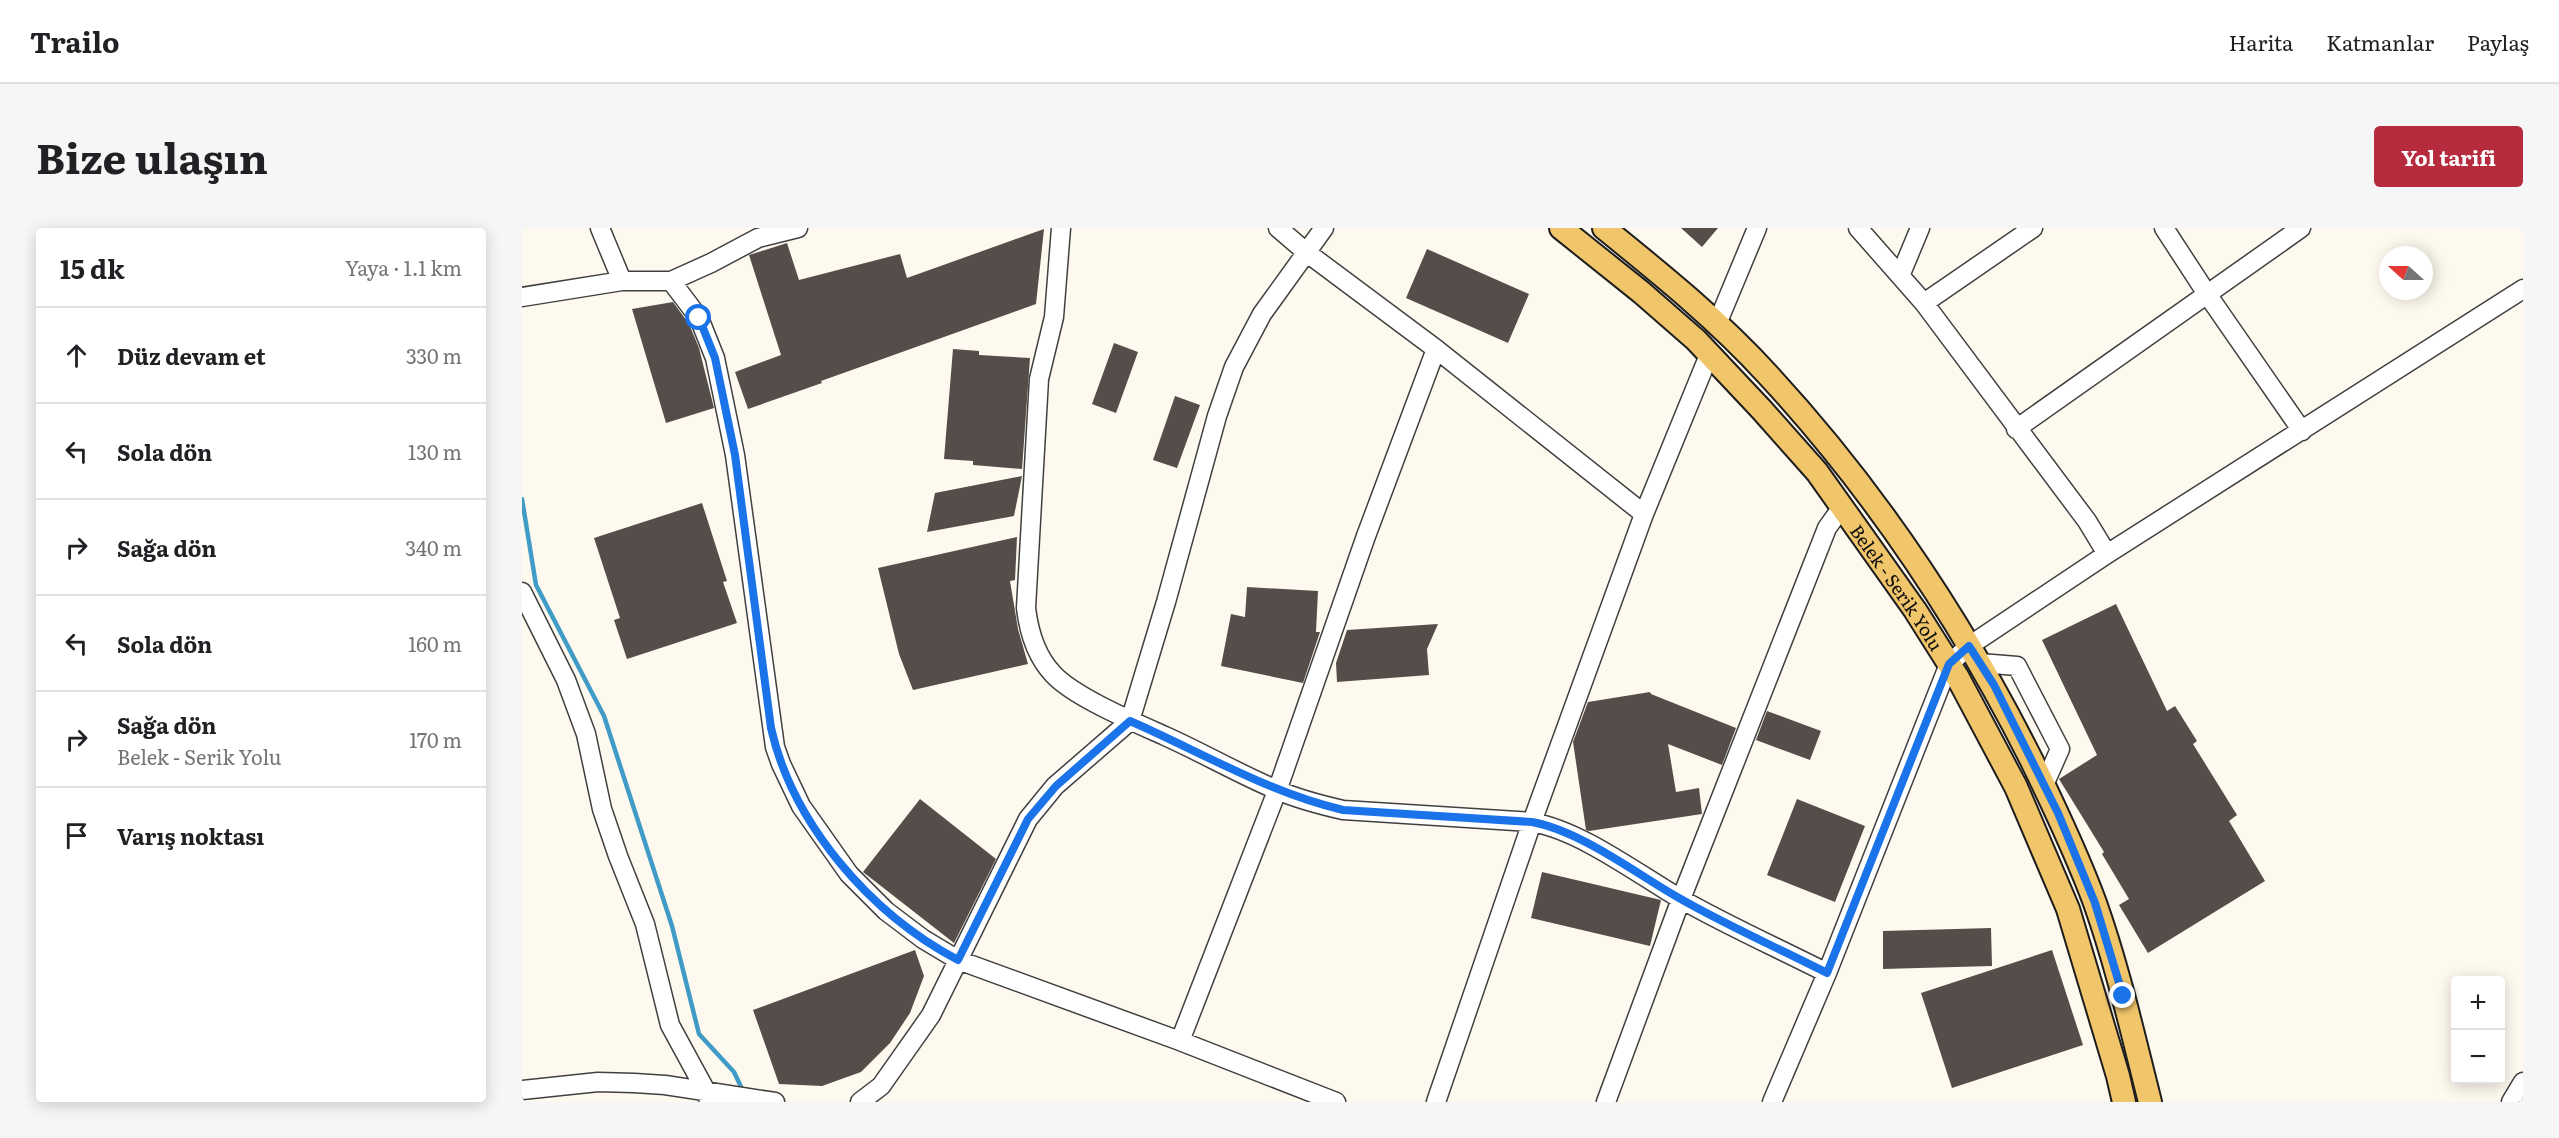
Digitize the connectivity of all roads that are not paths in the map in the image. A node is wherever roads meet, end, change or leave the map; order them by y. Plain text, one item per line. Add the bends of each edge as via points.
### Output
1 (600, 228) edge
2 (798, 228) edge
3 (1060, 228) edge
4 (1278, 228) edge
5 (1324, 228) edge
6 (1561, 228) edge
7 (1604, 228) edge
8 (1757, 228) edge
9 (1858, 228) edge
10 (1920, 228) edge
11 (2033, 228) edge
12 (2164, 228) edge
13 (2301, 228) edge
14 (1306, 252) junction
15 (1900, 276) junction
16 (622, 280) junction
17 (671, 281) junction
18 (2523, 289) edge
19 (2206, 294) junction
20 (522, 297) edge
21 (1924, 303) junction
22 (1717, 324) junction
23 (1436, 349) junction
24 (1709, 355) junction
25 (2016, 429) junction
26 (2301, 431) junction
27 (1842, 507) junction
28 (1644, 514) junction
29 (2107, 554) junction
30 (522, 592) edge
31 (1975, 654) junction
32 (1949, 664) junction
33 (1130, 721) junction
34 (2044, 784) junction
35 (1277, 790) junction
36 (1532, 822) junction
37 (1681, 899) junction
38 (958, 960) junction
39 (1827, 973) junction
40 (1180, 1041) junction
41 (2523, 1082) edge
42 (522, 1090) edge
43 (708, 1097) edge
44 (775, 1102) edge
45 (860, 1102) edge
46 (1336, 1102) edge
47 (1436, 1102) edge
48 (1606, 1102) edge
49 (1772, 1102) edge
50 (2124, 1102) edge
51 (2150, 1102) edge
52 (2511, 1102) edge

1 - 16 street
2 - 17 street via 758,238
3 - 33 street via 1053,317 1039,379 1028,625 1042,661 1061,682
4 - 14 street
5 - 14 street
6 - 24 main road, Belek - Serik Yolu via 1641,292
7 - 22 main road, Belek - Serik Yolu
8 - 22 street
9 - 15 street
10 - 15 street
11 - 21 street
12 - 19 street
13 - 19 street
14 - 23 street
14 - 33 street via 1262,314 1225,391
15 - 21 street
16 - 17 street
16 - 20 street
17 - 38 street via 706,331 717,365 735,455 771,728 781,764 801,806 849,874 906,928
18 - 26 street
19 - 25 street
19 - 26 street
21 - 25 street
22 - 31 main road, Belek - Serik Yolu via 1769,375 1845,464 1922,570
23 - 28 street
23 - 35 street
24 - 27 main road, Belek - Serik Yolu via 1817,472
24 - 28 street
25 - 29 street
26 - 29 street
27 - 32 main road, Belek - Serik Yolu
27 - 37 street via 1827,528
28 - 36 street
29 - 31 street
30 - 43 street via 566,680 586,734 602,808 645,924 670,1025
31 - 32 street
31 - 34 main road, Belek - Serik Yolu
31 - 34 street via 2018,666 2060,749
32 - 39 street
32 - 50 main road, Belek - Serik Yolu via 2016,787 2068,909
33 - 35 street
33 - 38 street via 1056,786 1028,819
34 - 51 main road, Belek - Serik Yolu via 2095,903
35 - 36 street via 1343,810
35 - 40 street
36 - 37 street via 1566,832
36 - 47 street
37 - 39 street
37 - 48 street
38 - 40 street
38 - 45 street via 931,1015 881,1086
39 - 49 street
40 - 46 street
41 - 52 street
42 - 43 street via 598,1082 634,1083 665,1085
43 - 44 street

